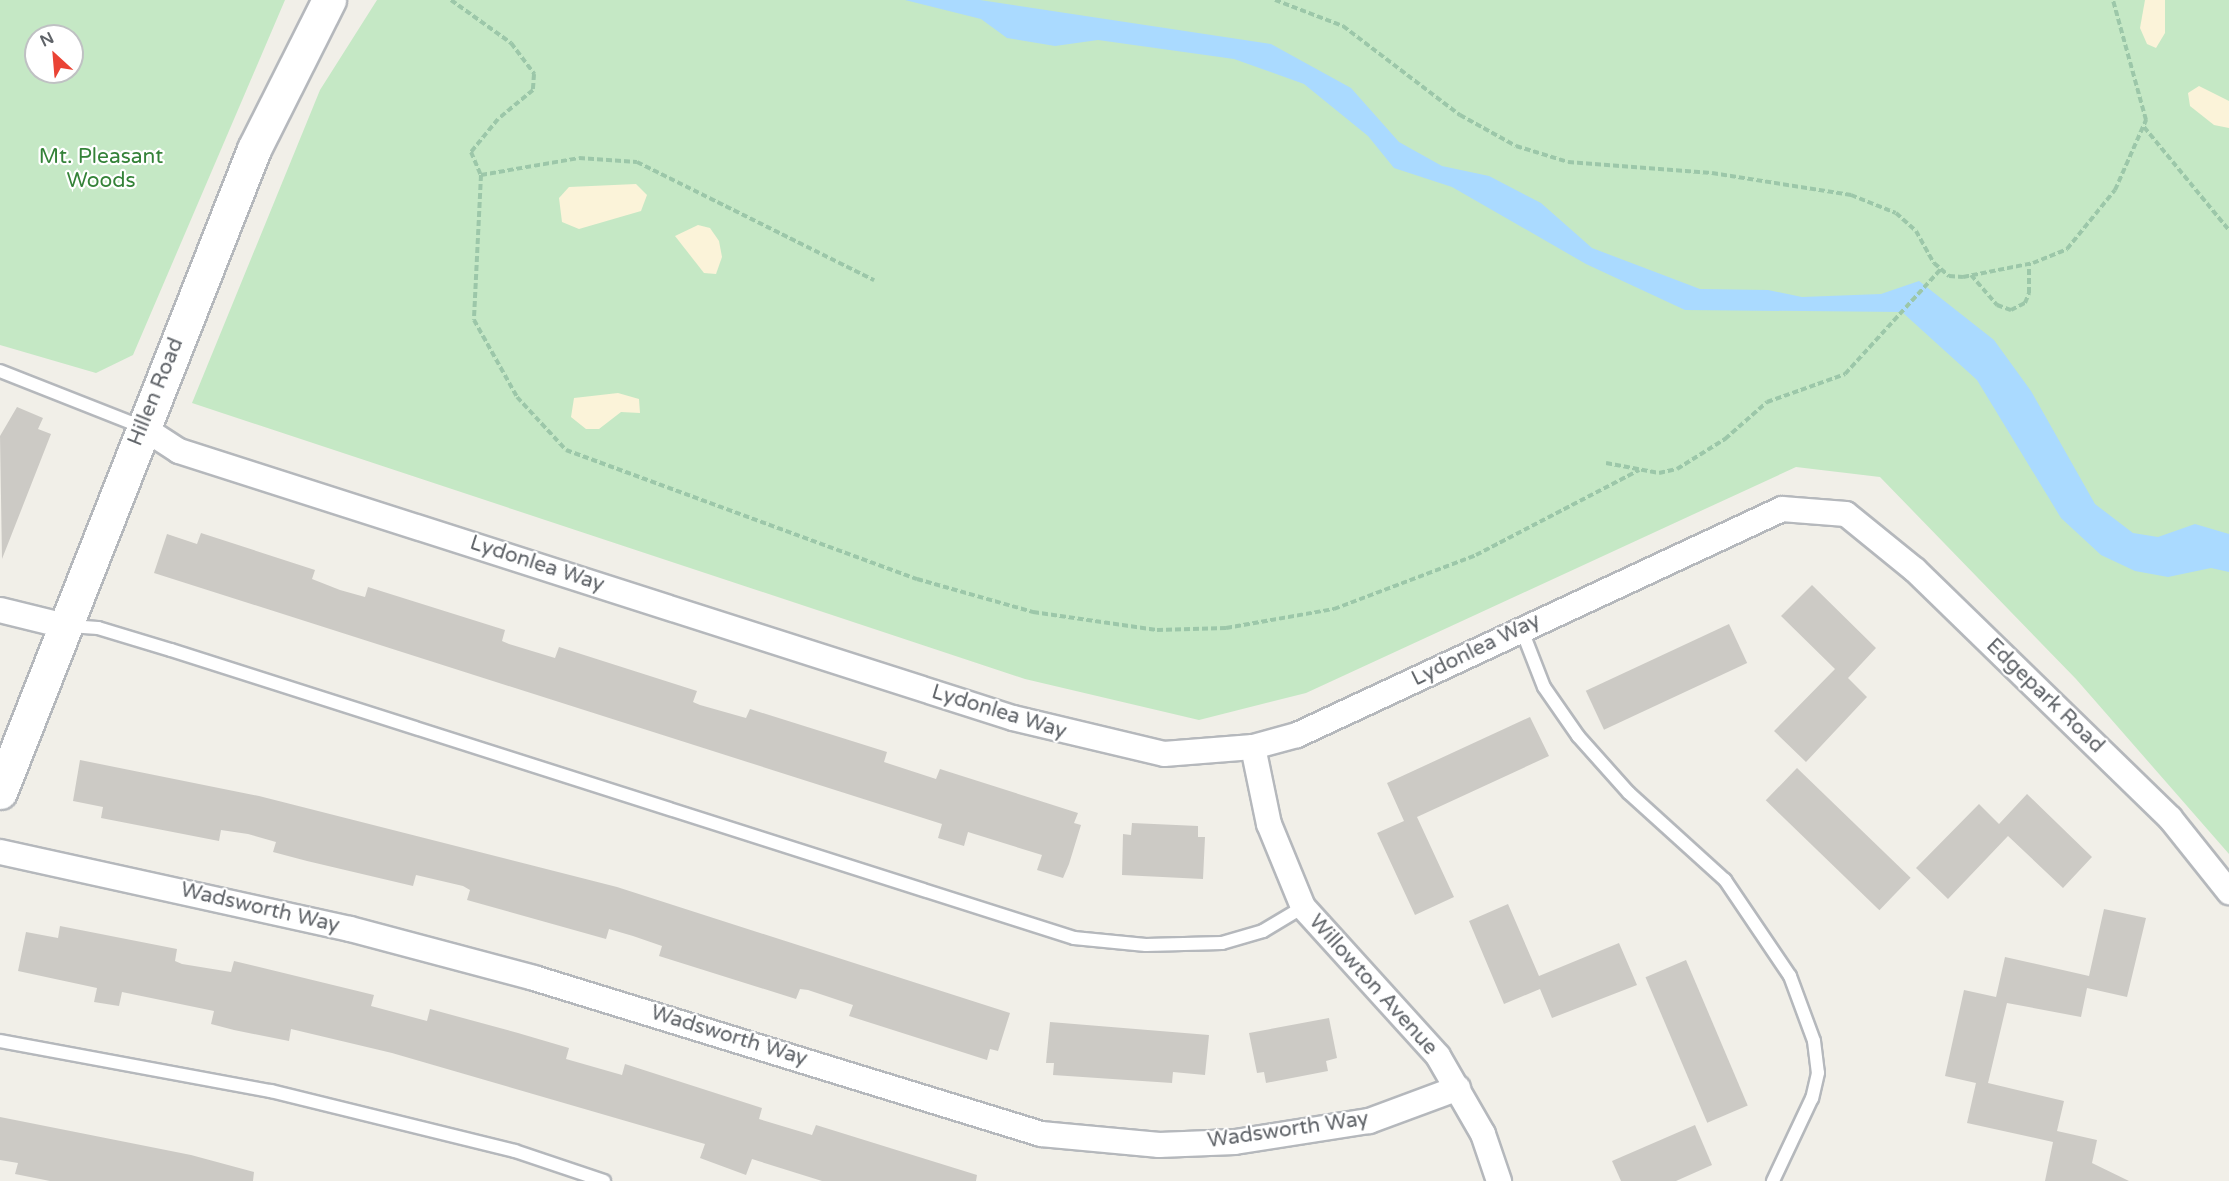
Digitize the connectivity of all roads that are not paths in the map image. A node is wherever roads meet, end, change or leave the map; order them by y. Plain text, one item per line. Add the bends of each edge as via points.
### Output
1 (329, 0) edge
2 (0, 371) edge
3 (142, 427) junction
4 (1846, 514) joint
5 (0, 610) edge
6 (64, 626) junction
7 (1521, 628) junction
8 (1253, 747) junction
9 (0, 792) edge
10 (0, 852) edge
11 (2229, 892) edge
12 (1303, 907) junction
13 (0, 1041) edge
14 (1458, 1088) junction
15 (604, 1181) edge
16 (1499, 1181) edge
17 (1773, 1181) edge

1 - 3 street, Hillen Road via 254,149
2 - 3 lane
3 - 6 street, Hillen Road
3 - 8 street, Lydonlea Way via 179,451 1013,718 1164,754
4 - 7 street, Lydonlea Way via 1782,509
4 - 11 street, Edgepark Road via 1916,570 2162,810 2204,854
5 - 6 street
6 - 9 street, Hillen Road
6 - 12 lane via 98,628 171,650 1074,938 1146,945 1222,943 1263,931
7 - 8 street, Lydonlea Way via 1297,735
7 - 17 lane via 1544,687 1578,736 1629,792 1725,880 1790,976 1814,1041 1818,1073 1812,1098
8 - 12 street, Willowton Avenue via 1269,824
10 - 14 street, Wadsworth Way via 339,927 522,975 1041,1134 1159,1144 1235,1142 1369,1121
12 - 14 street, Willowton Avenue via 1326,938 1418,1030
13 - 15 lane via 271,1090 515,1151
14 - 16 street, Willowton Avenue via 1483,1134

